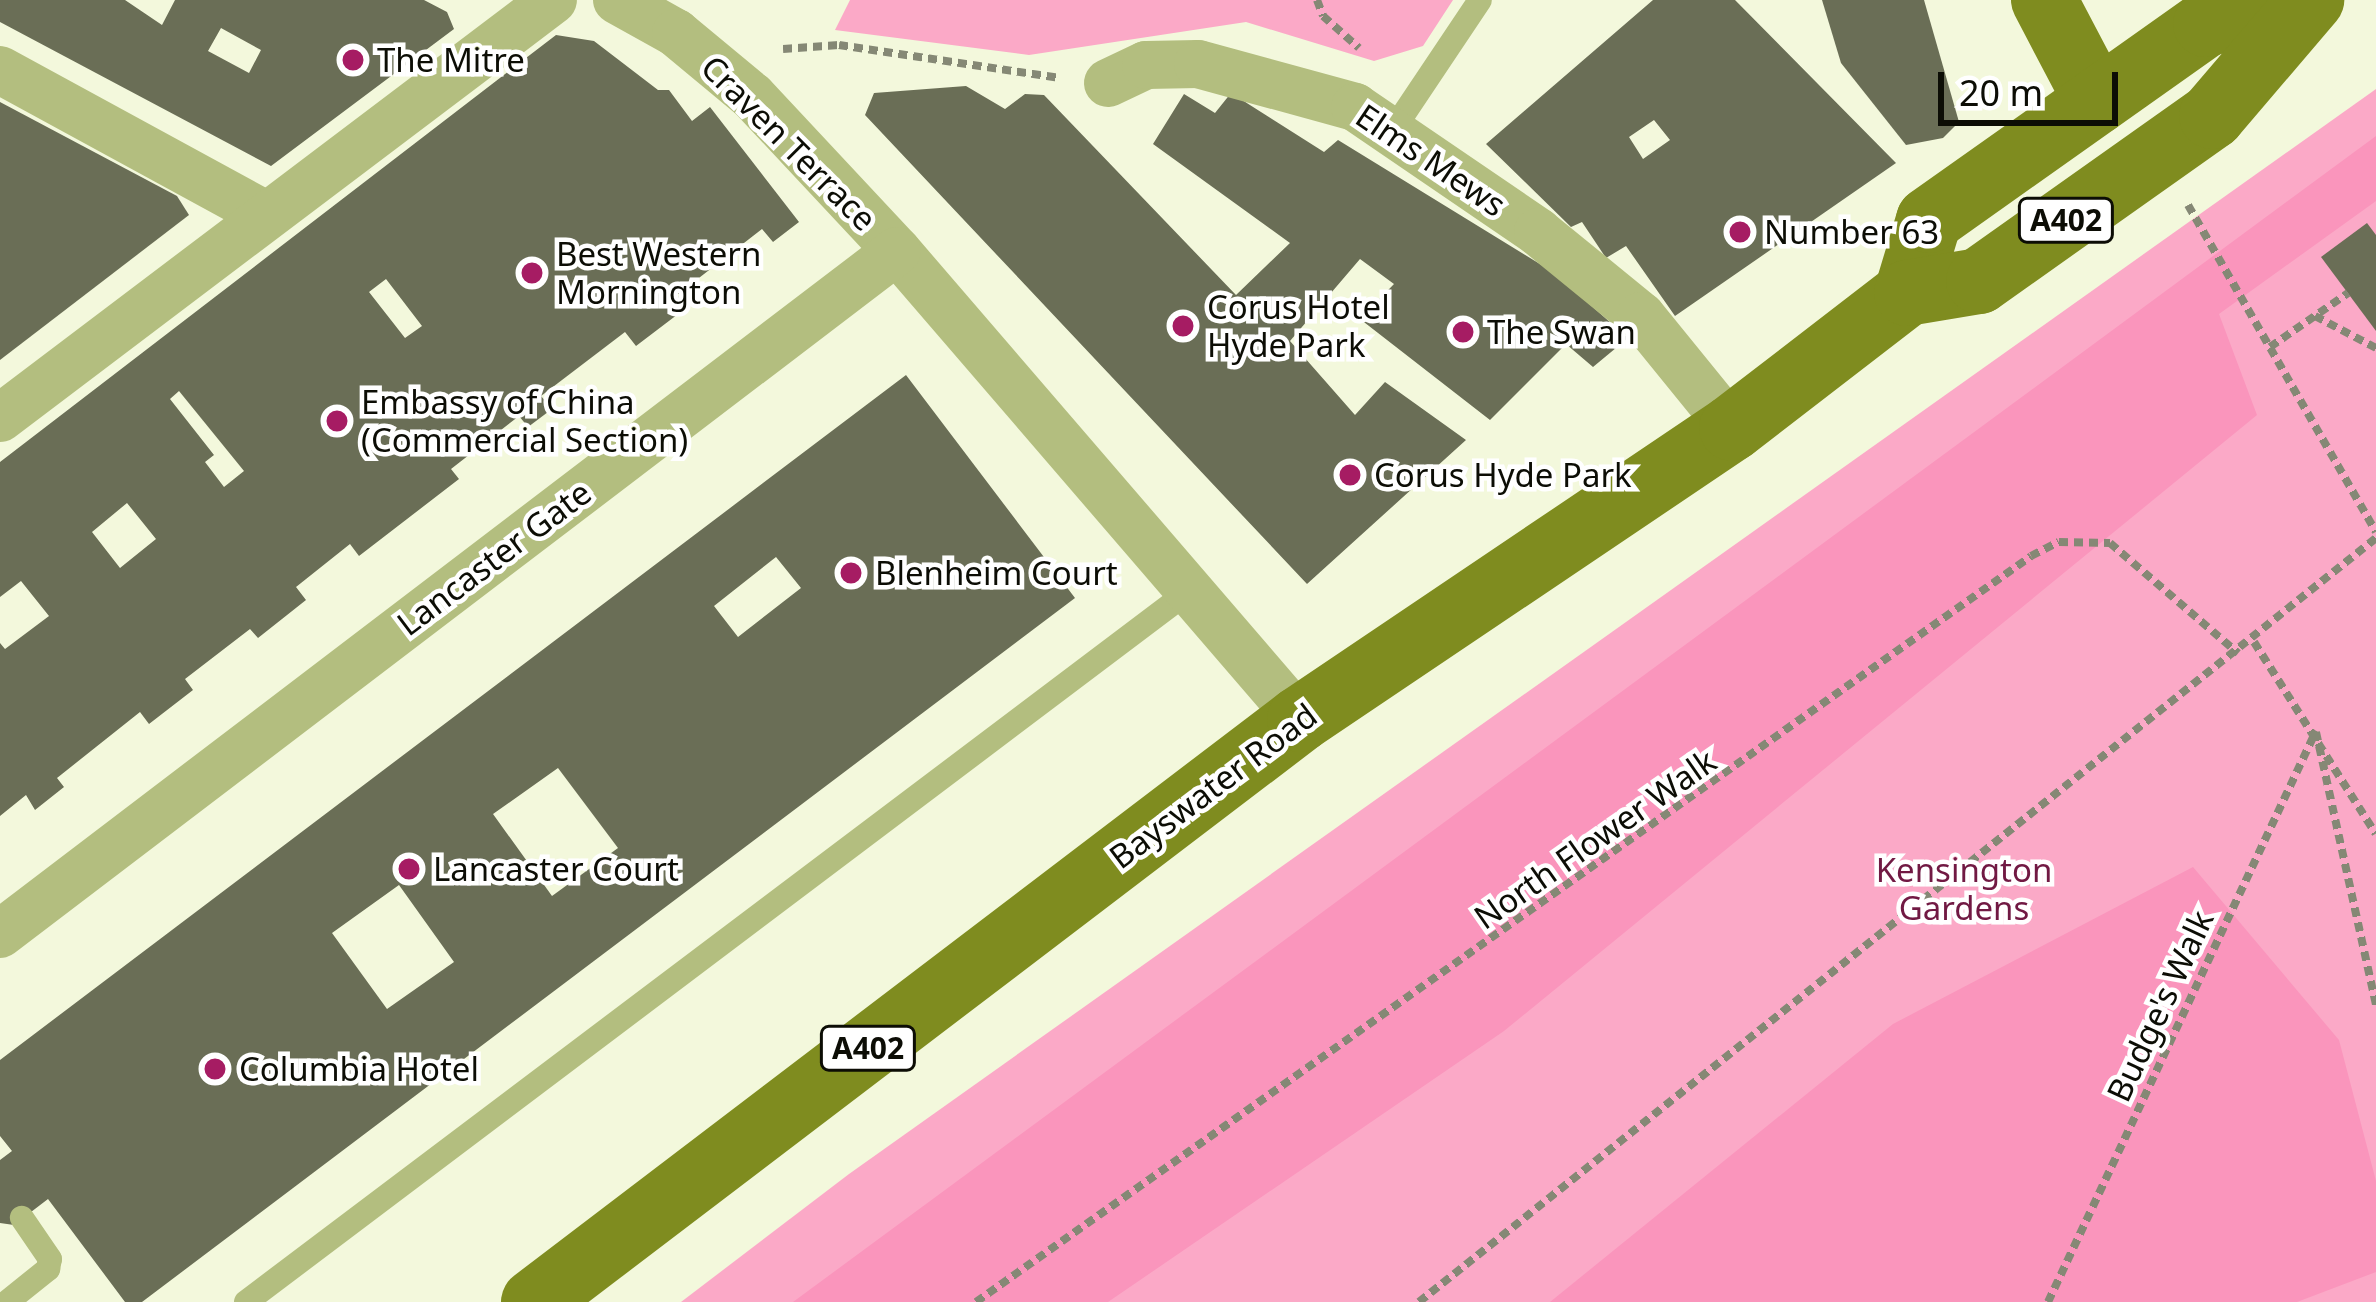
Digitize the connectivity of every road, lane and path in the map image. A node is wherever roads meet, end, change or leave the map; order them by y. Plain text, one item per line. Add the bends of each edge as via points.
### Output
1 (553, 0) edge
2 (617, 0) edge
3 (1480, 0) edge
4 (2044, 0) edge
5 (2289, 0) edge
6 (2311, 0) edge
7 (839, 45) dead end
8 (0, 70) edge
9 (1108, 83) joint
10 (2097, 101) junction
11 (1393, 130) junction
12 (266, 215) junction
13 (2197, 218) dead end
14 (896, 251) junction
15 (1907, 293) junction
16 (2348, 293) dead end
17 (2315, 316) junction
18 (2270, 347) junction
19 (2376, 348) edge
20 (0, 418) edge
21 (1732, 428) junction
22 (2376, 535) edge
23 (1188, 592) junction
24 (2254, 642) junction
25 (2238, 653) junction
26 (1300, 719) junction
27 (2316, 731) junction
28 (2376, 834) edge
29 (0, 934) edge
30 (2376, 1005) edge
31 (22, 1218) dead end
32 (7, 1302) edge
33 (246, 1302) edge
34 (535, 1302) edge
35 (976, 1302) edge
36 (1419, 1302) edge
37 (2048, 1302) edge

1 - 12 street
2 - 14 street, Craven Terrace via 676,33 752,96
3 - 11 lane
4 - 10 main road
5 - 10 main road, A402 via 2206,24
6 - 15 main road, Bayswater Road / A402 via 2212,116 1978,281
7 - 9 path
8 - 12 street
9 - 11 street, Elms Mews via 1146,65 1198,64 1355,106
10 - 15 main road, A402 via 1929,220
11 - 21 street, Elms Mews via 1641,316
12 - 20 street
13 - 18 path
14 - 23 street
14 - 29 street, Lancaster Gate
15 - 21 main road, Bayswater Road / A402
16 - 17 path
17 - 18 path
17 - 19 path
18 - 22 path
21 - 26 main road, Bayswater Road / A402
22 - 24 path
23 - 26 street
23 - 33 lane
24 - 25 path
24 - 27 path
25 - 35 path, North Flower Walk via 2110,544 2059,542
25 - 36 path
26 - 34 main road, Bayswater Road / A402
27 - 28 path
27 - 30 path
27 - 37 path, Budge's Walk
31 - 32 lane via 49,1269

